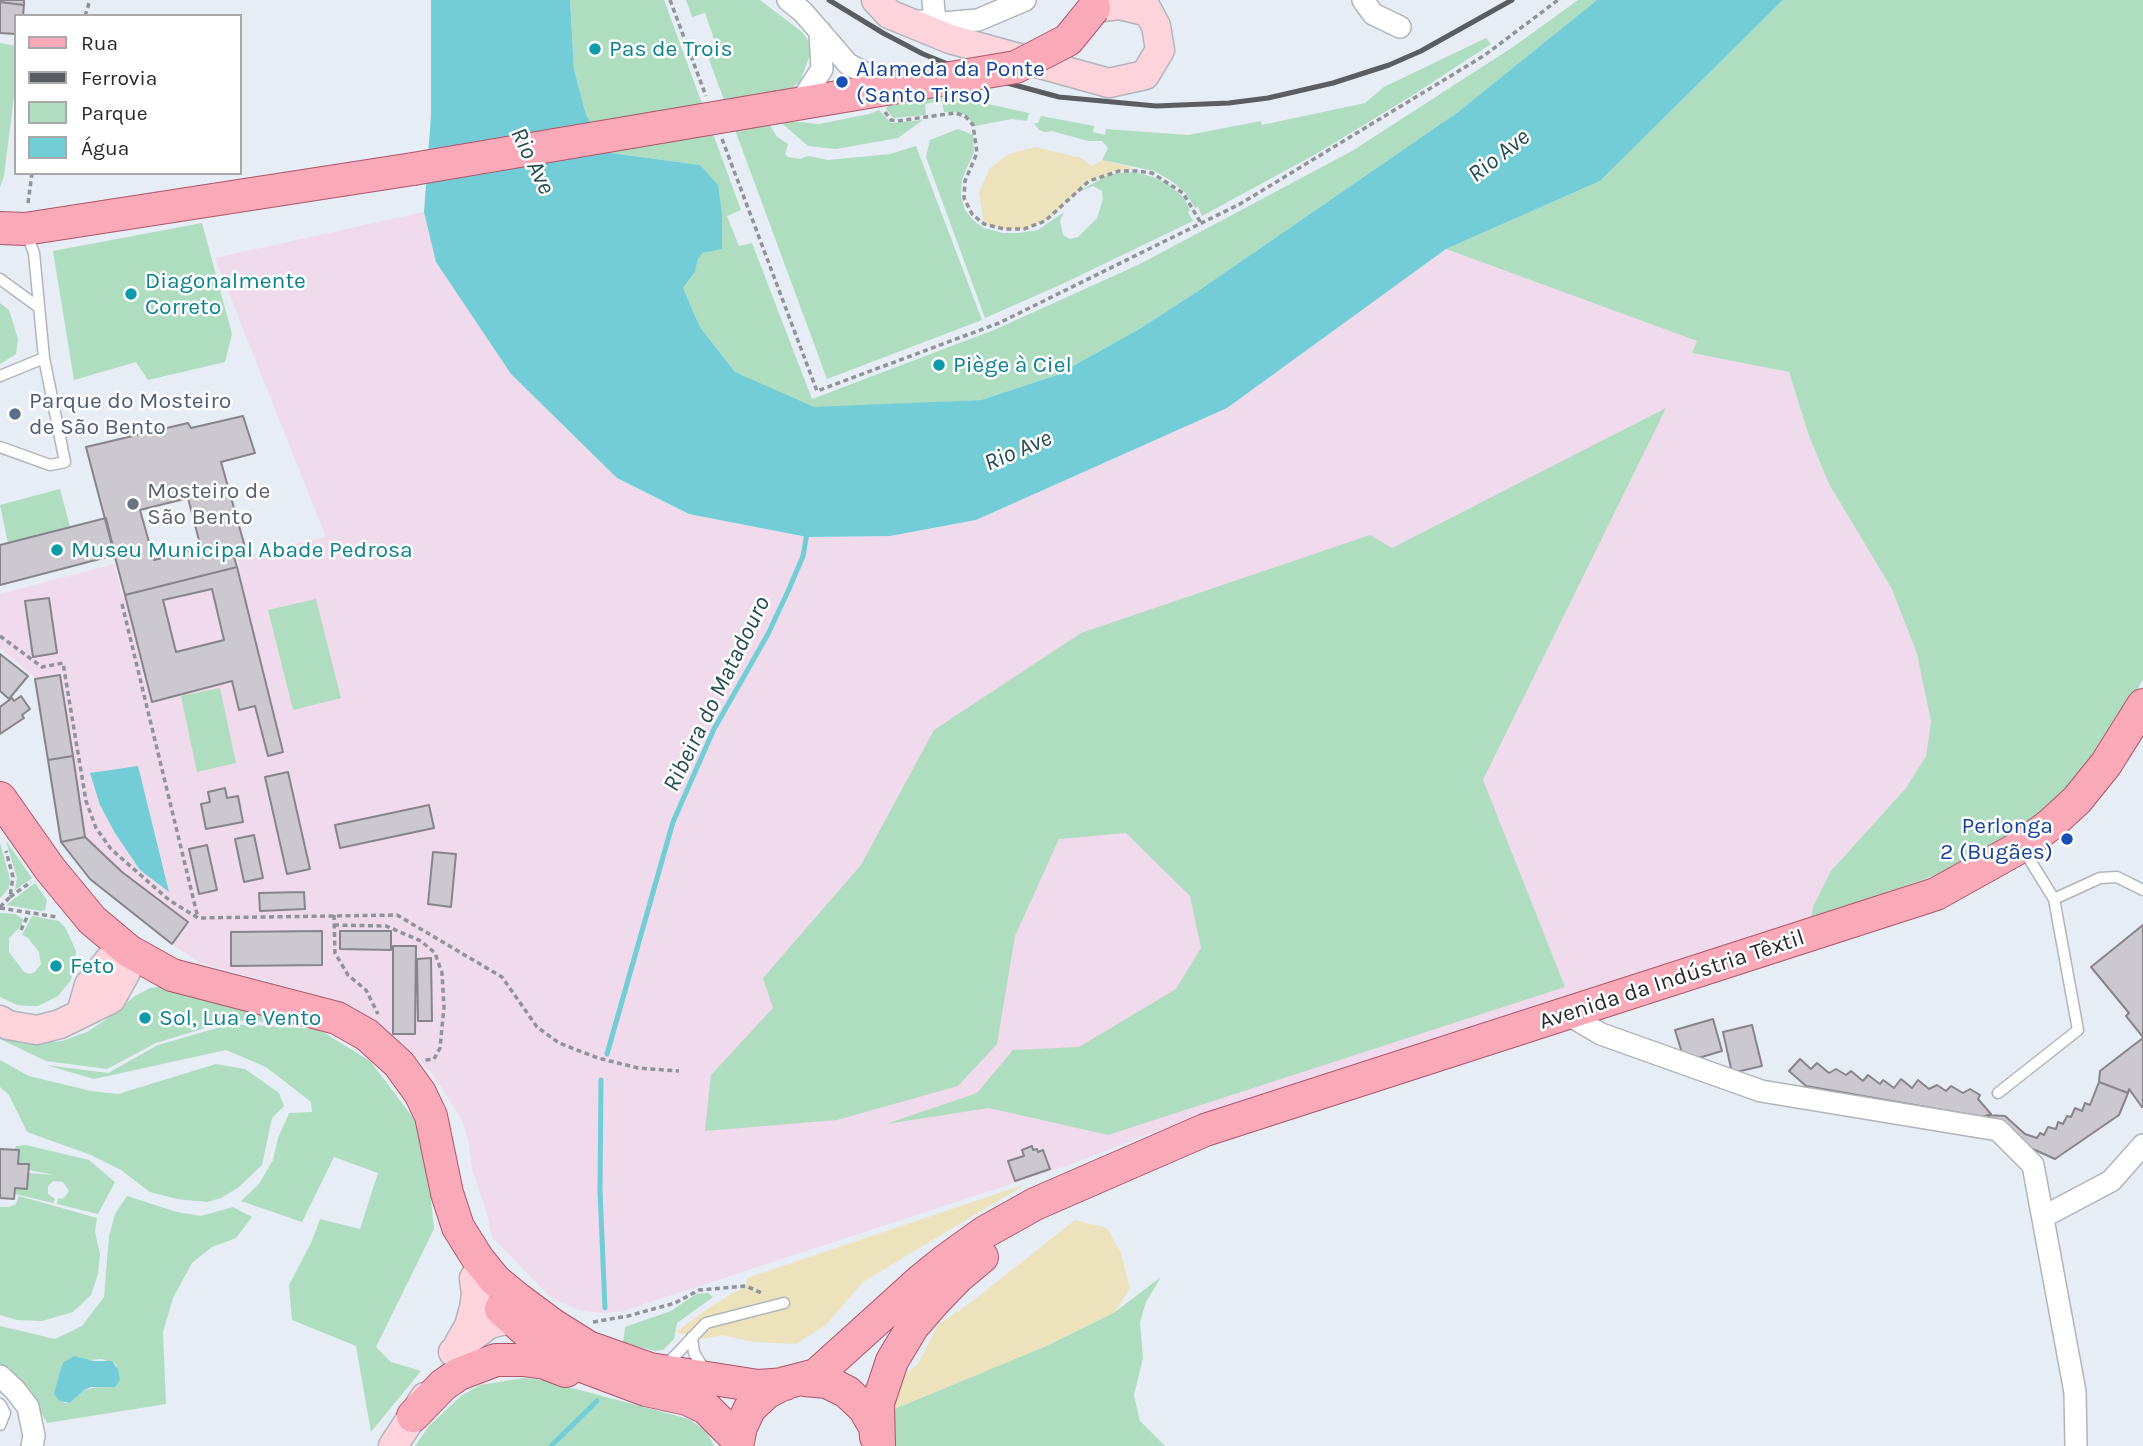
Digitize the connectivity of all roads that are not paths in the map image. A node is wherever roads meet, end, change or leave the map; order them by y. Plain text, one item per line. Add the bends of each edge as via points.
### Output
1 (788, 0) edge
2 (876, 0) edge
3 (933, 0) edge
4 (1025, 0) edge
5 (1363, 0) edge
6 (1095, 3) edge
7 (1145, 6) edge
8 (906, 20) junction
9 (935, 23) junction
10 (1400, 27) dead end
11 (820, 31) junction
12 (972, 32) junction
13 (887, 98) junction
14 (790, 105) junction
15 (13, 229) edge
16 (0, 279) edge
17 (37, 306) junction
18 (44, 358) junction
19 (0, 376) edge
20 (0, 447) edge
21 (2143, 705) edge
22 (0, 798) edge
23 (2022, 846) junction
24 (2143, 890) edge
25 (2054, 899) junction
26 (80, 919) junction
27 (129, 951) junction
28 (172, 975) junction
29 (100, 992) junction
30 (1567, 1014) junction
31 (0, 1020) edge
32 (1998, 1093) dead end
33 (2143, 1145) edge
34 (1137, 1158) junction
35 (2043, 1217) junction
36 (458, 1227) junction
37 (474, 1278) junction
38 (784, 1303) road end
39 (511, 1319) junction
40 (692, 1337) junction
41 (453, 1352) junction
42 (0, 1376) edge
43 (648, 1379) junction
44 (727, 1381) junction
45 (795, 1382) junction
46 (0, 1404) edge
47 (413, 1416) junction
48 (0, 1425) edge
49 (738, 1443) edge
50 (32, 1446) edge
51 (393, 1446) edge
52 (878, 1446) edge
53 (2076, 1446) edge

1 - 11 street
2 - 8 street via 889,14
3 - 9 street
4 - 12 street
5 - 10 street via 1373,14
6 - 7 street
6 - 13 main road, bridge via 1068,40 1016,67
7 - 12 street via 1156,26 1160,50 1145,75 1109,83
8 - 9 street
8 - 12 street
9 - 12 street
11 - 13 street via 848,64
11 - 14 street via 822,69
13 - 14 main road
14 - 15 main road, bridge via 414,169
15 - 17 lane via 34,253
16 - 17 lane
17 - 18 lane
18 - 19 lane
18 - 20 lane via 65,462 50,465
21 - 23 main road, Avenida da Indústria Têxtil via 2077,800
22 - 26 main road
23 - 25 lane
23 - 30 main road, Avenida da Indústria Têxtil via 1936,894
24 - 25 lane via 2117,877 2100,878
25 - 32 lane via 2078,1030
26 - 27 main road
26 - 29 street via 94,943
27 - 28 main road
27 - 29 street via 110,959
28 - 29 street
28 - 36 main road via 337,1018 367,1035 399,1063 430,1116
29 - 31 street via 81,1013 60,1024 37,1030
30 - 34 main road, Avenida da Indústria Têxtil via 1205,1130
30 - 35 street via 1601,1034 1761,1091 1998,1130 2033,1165
33 - 35 street via 2111,1181
34 - 45 main road via 1035,1203 985,1233 920,1281 816,1376
34 - 52 main road via 1004,1239 933,1303 892,1361 878,1404
35 - 53 street via 2075,1392
36 - 37 main road via 460,1249
36 - 43 main road via 495,1280 589,1347
37 - 39 main road
37 - 41 street via 476,1294 469,1326
38 - 40 lane via 706,1323
39 - 41 street via 489,1324
39 - 43 main road via 541,1344 575,1363
40 - 43 lane
40 - 44 lane via 701,1366
41 - 47 street
42 - 50 street via 28,1408
43 - 44 main road
43 - 47 main road via 590,1380 545,1363 496,1360 459,1374
43 - 49 main road via 706,1408
44 - 45 main road via 758,1386
45 - 49 main road via 766,1393 751,1408 740,1427
45 - 52 main road via 827,1382 848,1392 875,1427
46 - 48 lane via 5,1413
47 - 51 street

